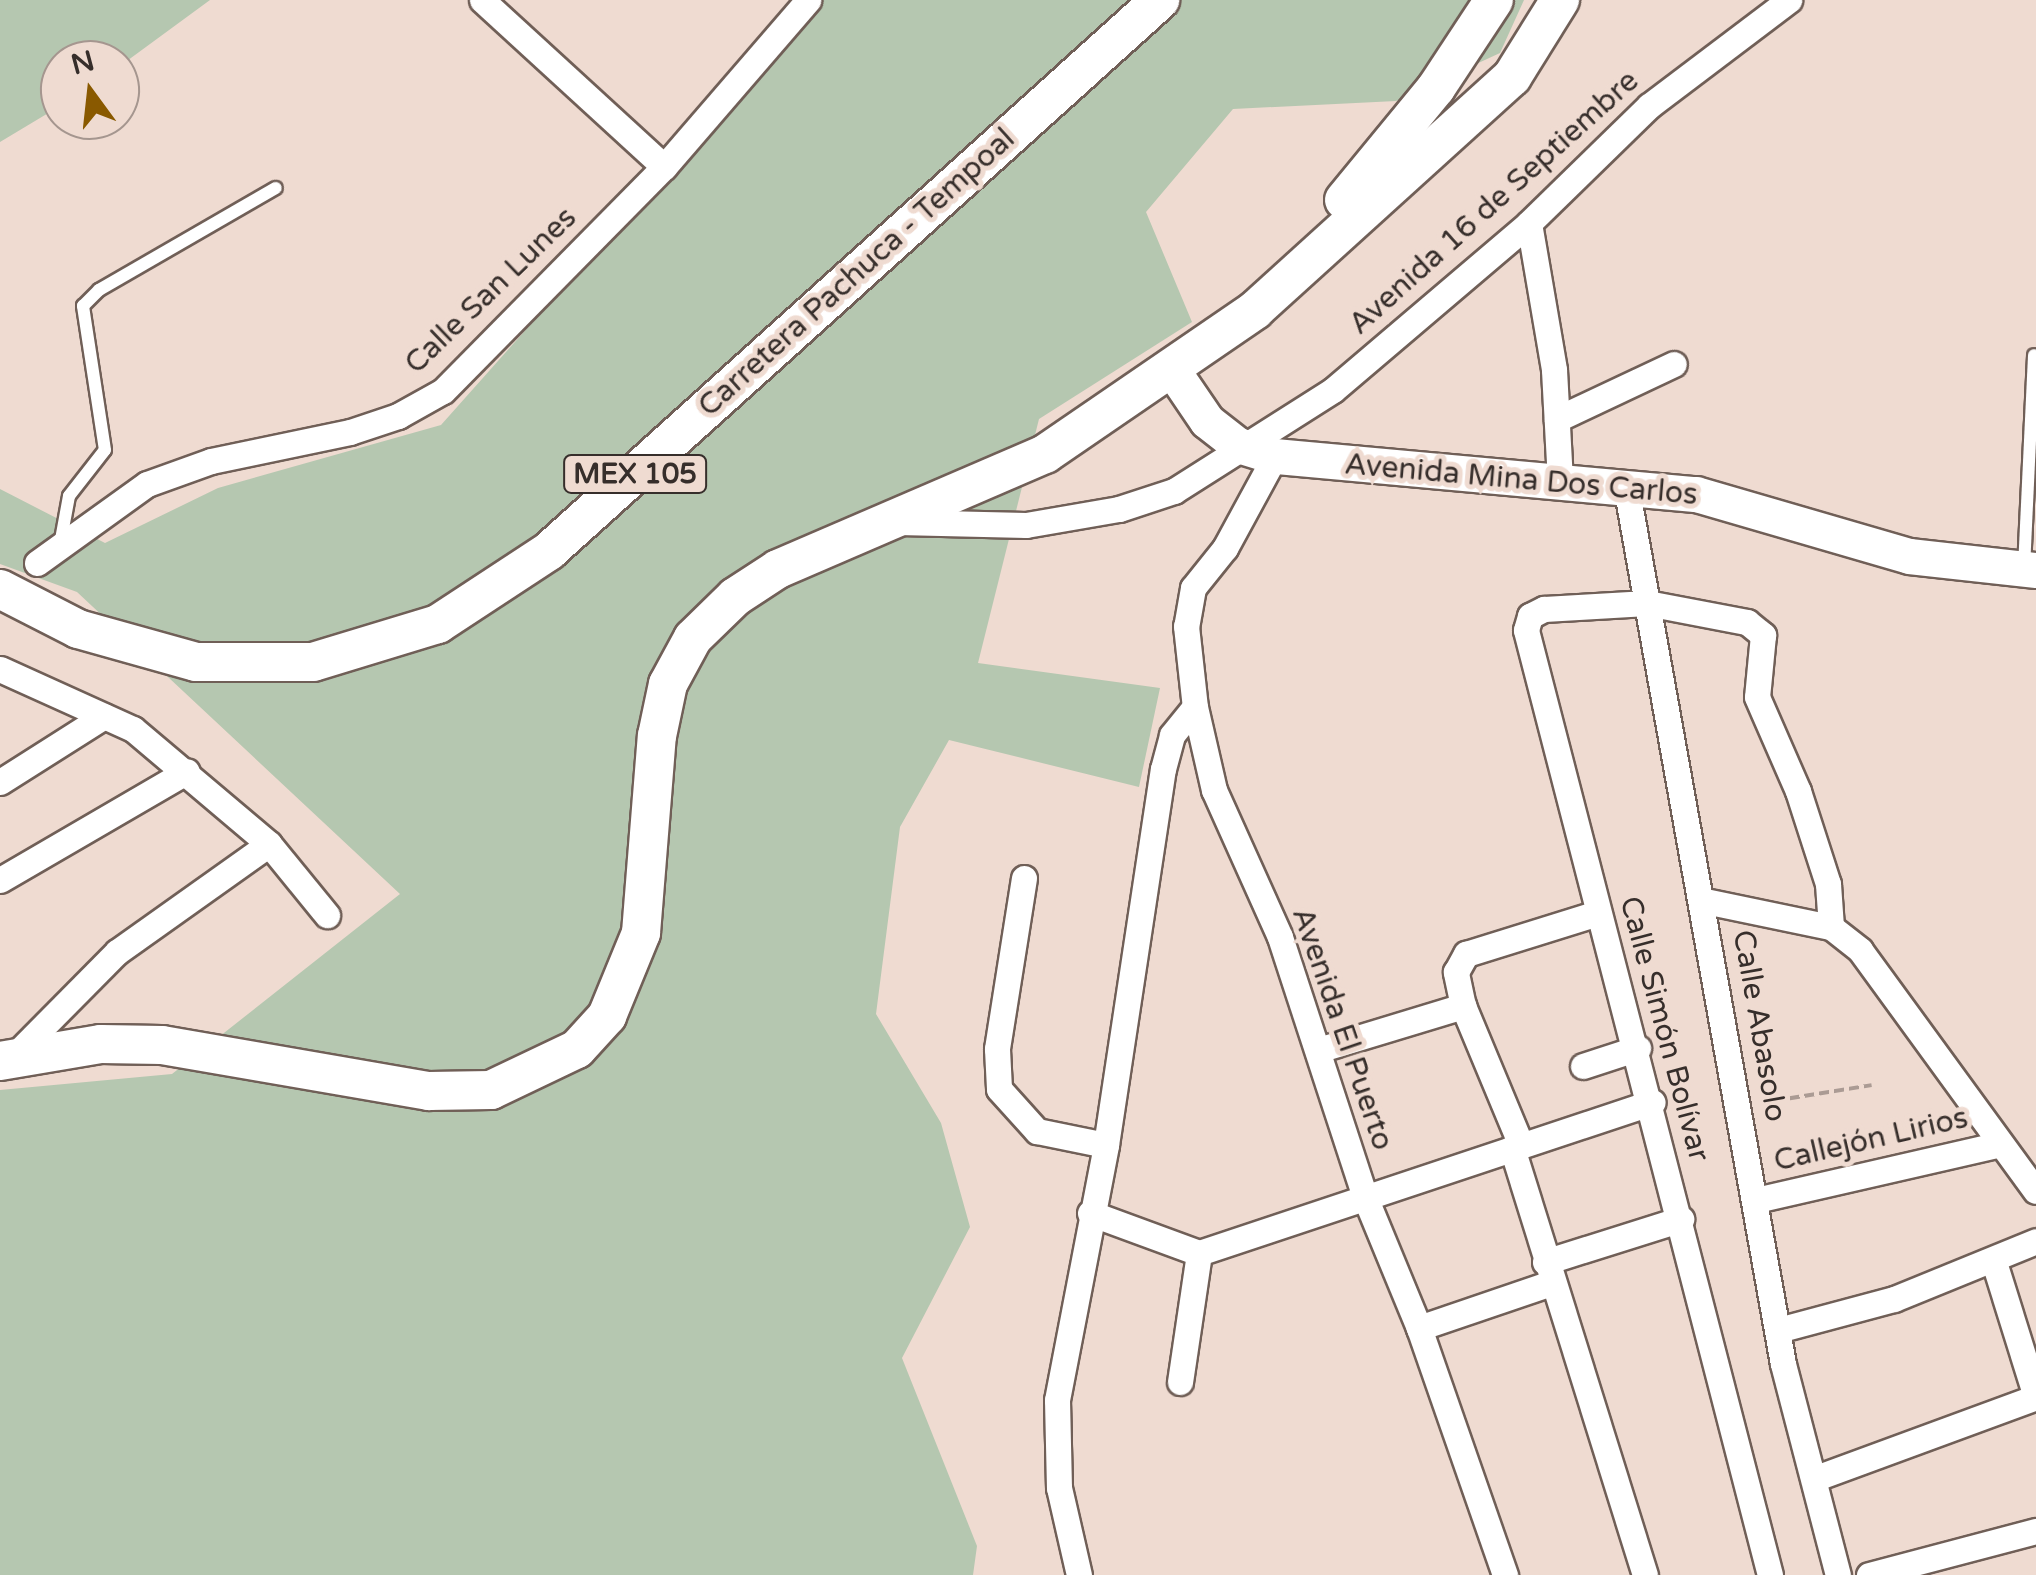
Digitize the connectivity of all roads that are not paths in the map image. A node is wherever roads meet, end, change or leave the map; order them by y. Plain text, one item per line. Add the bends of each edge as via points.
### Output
1 (482, 0) edge
2 (808, 0) edge
3 (1160, 0) edge
4 (1494, 0) edge
5 (1560, 0) edge
6 (1789, 0) edge
7 (664, 167) junction
8 (276, 188) dead end
9 (1529, 223) junction
10 (1256, 310) junction
11 (2034, 356) edge
12 (1674, 364) dead end
13 (1173, 370) junction
14 (1557, 419) junction
15 (1238, 445) junction
16 (1275, 456) junction
17 (1560, 480) junction
18 (1626, 486) junction
19 (896, 522) junction
20 (60, 545) junction
21 (37, 563) dead end
22 (2030, 570) edge
23 (0, 589) edge
24 (1647, 603) junction
25 (0, 670) edge
26 (1194, 707) junction
27 (104, 716) junction
28 (187, 770) junction
29 (0, 782) edge
30 (269, 844) junction
31 (1024, 878) dead end
32 (0, 880) edge
33 (1705, 901) junction
34 (1598, 913) junction
35 (327, 915) dead end
36 (1831, 926) junction
37 (1463, 1006) junction
38 (1638, 1048) junction
39 (1318, 1050) junction
40 (5, 1060) edge
41 (1583, 1066) dead end
42 (1652, 1102) junction
43 (2001, 1144) junction
44 (1106, 1146) junction
45 (1517, 1147) junction
46 (2036, 1192) edge
47 (1365, 1197) junction
48 (1756, 1200) junction
49 (1090, 1212) junction
50 (1681, 1219) junction
51 (2036, 1241) edge
52 (1199, 1253) junction
53 (1994, 1262) junction
54 (1548, 1272) junction
55 (1419, 1328) junction
56 (1778, 1330) junction
57 (1180, 1382) dead end
58 (2036, 1397) edge
59 (1816, 1478) junction
60 (2036, 1531) edge
61 (1945, 1565) edge
62 (1079, 1575) edge
63 (1505, 1575) edge
64 (1645, 1575) edge
65 (1770, 1575) edge
66 (1838, 1575) edge
67 (1868, 1575) edge

1 - 7 street
2 - 7 street, Calle San Lunes
3 - 23 main road, Carretera Pachuca - Tempoal / MEX 105 via 549,551 438,624 313,662 216,663 137,650
4 - 10 main road via 1374,170 1288,255
5 - 10 main road via 1512,77
6 - 9 street, Avenida 16 de Septiembre via 1649,106
7 - 20 street, Calle San Lunes via 443,391 350,432 211,461 147,484
8 - 20 lane via 98,290 83,306 105,450 69,496
9 - 14 street
9 - 15 street, Avenida 16 de Septiembre via 1332,390
10 - 13 main road
11 - 22 lane
12 - 14 street
13 - 15 street, Avenida Mina Dos Carlos via 1207,421
13 - 19 main road via 1045,454
14 - 17 street
15 - 16 street, Avenida Mina Dos Carlos
15 - 19 street via 1174,491 1119,509 1026,525
16 - 17 street, Avenida Mina Dos Carlos
16 - 26 street, Avenida El Puerto via 1225,548 1193,588 1186,626
17 - 18 street, Avenida Mina Dos Carlos
18 - 22 street, Avenida Mina Dos Carlos via 1696,494 1909,556
18 - 24 street, Calle Abasolo
19 - 40 main road via 778,569 735,597 694,638 668,684 657,736 640,933 607,1016 577,1050 491,1090 430,1092 162,1045 100,1044
20 - 21 street, Calle San Lunes
24 - 33 street, Calle Abasolo
24 - 34 street, Calle Simón Bolívar via 1544,609 1530,616 1526,630
24 - 36 street via 1747,622 1763,635 1759,708 1798,791 1828,884
25 - 27 street
26 - 39 street, Avenida El Puerto via 1214,790 1280,937
26 - 44 street via 1172,735 1163,770
27 - 28 street
27 - 29 street
28 - 30 street
28 - 32 street
30 - 35 street
30 - 40 street via 118,952
31 - 44 street via 997,1049 999,1089 1037,1131
33 - 36 street
33 - 48 street, Calle Abasolo
34 - 37 street via 1466,954 1456,972
34 - 38 street, Calle Simón Bolívar
36 - 43 street via 1860,950
37 - 39 street
37 - 45 street
38 - 41 street
38 - 42 street, Calle Simón Bolívar
39 - 47 street, Avenida El Puerto
42 - 45 street
42 - 50 street, Calle Simón Bolívar
43 - 46 street
43 - 48 street, Callejón Lirios
44 - 49 street
45 - 47 street
45 - 54 street
47 - 52 street
47 - 55 street, Avenida El Puerto
48 - 56 street, Calle Abasolo
49 - 52 street
49 - 62 street via 1058,1400 1059,1488
50 - 54 street
50 - 65 street, Calle Simón Bolívar
51 - 53 street
52 - 57 street
53 - 56 street via 1894,1299
53 - 58 street
54 - 55 street
54 - 64 street
55 - 63 street, Avenida El Puerto
56 - 59 street, Calle Abasolo
58 - 59 street
59 - 66 street, Calle Abasolo
60 - 61 street
61 - 67 street

